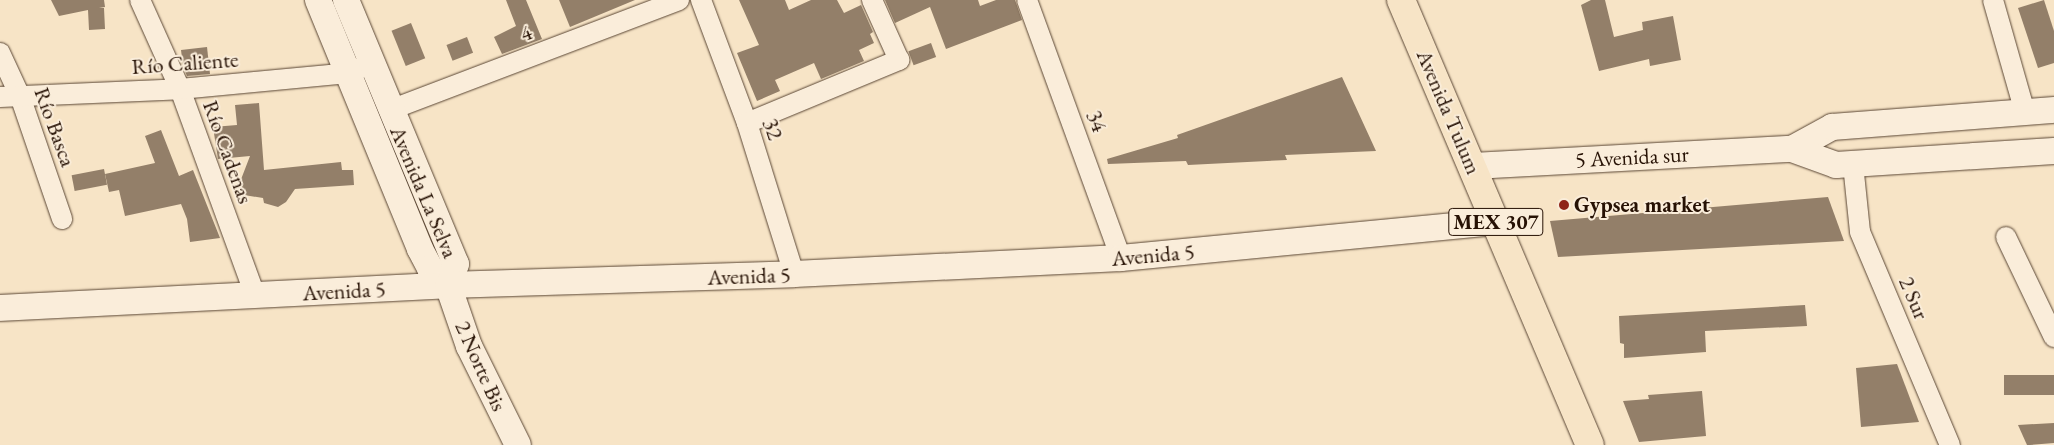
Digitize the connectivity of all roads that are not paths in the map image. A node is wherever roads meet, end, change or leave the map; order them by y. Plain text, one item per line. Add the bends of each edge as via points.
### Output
1 (140, 0) edge
2 (318, 0) edge
3 (346, 0) edge
4 (679, 0) edge
5 (701, 0) edge
6 (872, 0) edge
7 (1027, 0) edge
8 (1401, 0) edge
9 (1993, 0) edge
10 (0, 53) edge
11 (360, 68) junction
12 (180, 89) junction
13 (20, 96) junction
14 (0, 97) edge
15 (390, 110) junction
16 (2054, 110) edge
17 (2026, 112) junction
18 (747, 123) junction
19 (1792, 149) junction
20 (2054, 150) edge
21 (1853, 164) junction
22 (1473, 166) junction
23 (62, 219) dead end
24 (1496, 222) junction
25 (2006, 237) dead end
26 (1121, 258) junction
27 (794, 274) junction
28 (448, 285) junction
29 (255, 295) junction
30 (0, 308) edge
31 (2054, 337) edge
32 (518, 445) edge
33 (1590, 445) edge
34 (1950, 445) edge

1 - 12 street, Río Cadenas
2 - 11 street, Avenida La Selva
3 - 11 street, Avenida La Selva
4 - 15 street, 4
5 - 18 street, 32
6 - 18 street via 899,60
7 - 26 street, 34
8 - 22 highway, Avenida Tulum / MEX 307
9 - 17 street
10 - 13 street, Río Basca
11 - 12 street, Río Caliente
11 - 15 street, Avenida La Selva
11 - 28 street, Avenida La Selva via 420,249 430,268
12 - 13 street, Río Caliente
12 - 29 street, Río Cadenas
13 - 14 street, Río Caliente
13 - 23 street, Río Basca
15 - 28 street, Avenida La Selva via 456,264
16 - 17 street
17 - 19 street via 1832,127
18 - 27 street, 32
19 - 21 street via 1836,165
19 - 22 street, 5 Avenida sur
20 - 21 street
21 - 34 street, 2 Sur via 1860,232
22 - 24 highway, Avenida Tulum / MEX 307
24 - 26 street, Avenida 5
24 - 33 highway, Avenida Tulum / MEX 307
25 - 31 street
26 - 27 street, Avenida 5
27 - 28 street, Avenida 5
28 - 29 street, Avenida 5
28 - 32 street, 2 Norte Bis via 469,346
29 - 30 street, Avenida 5

